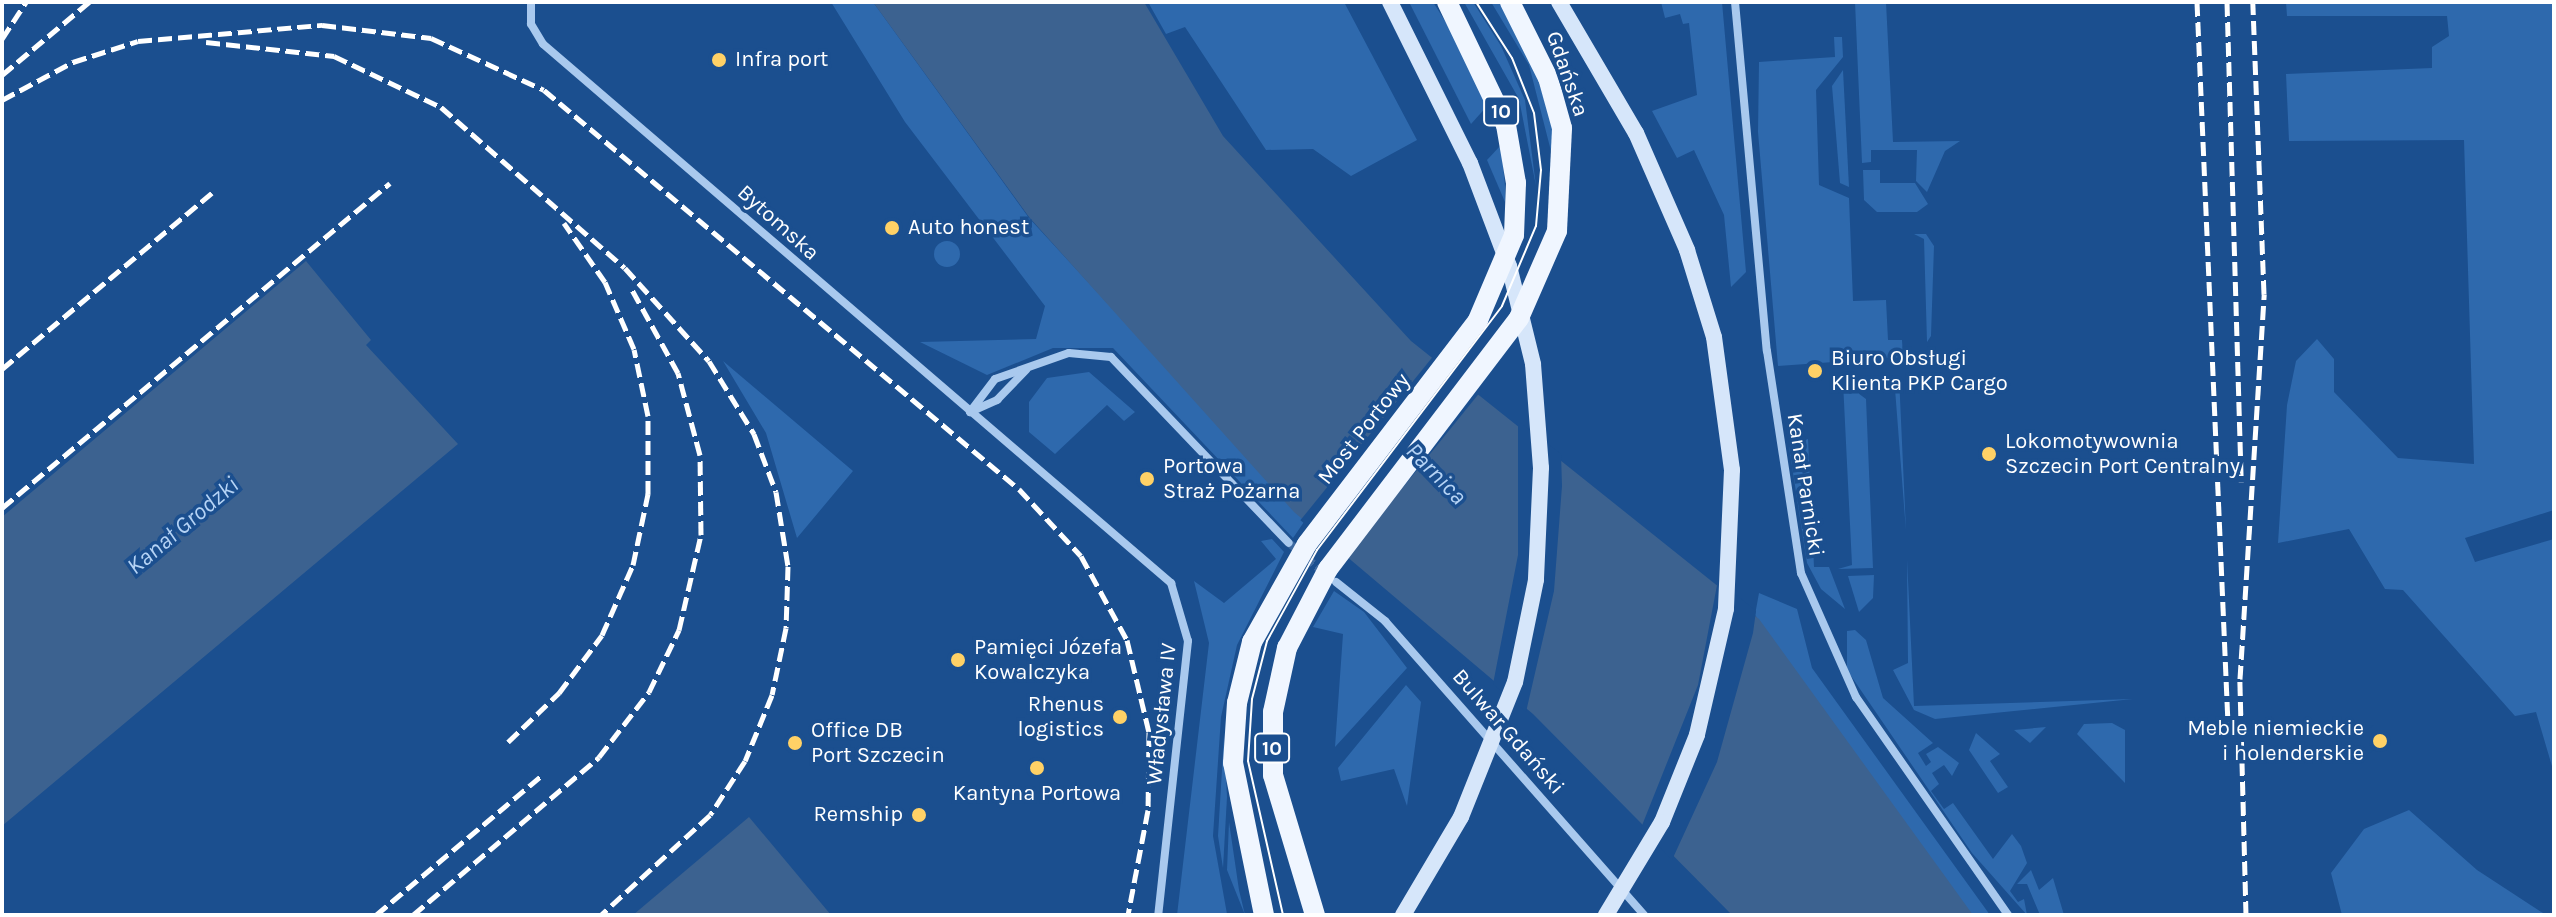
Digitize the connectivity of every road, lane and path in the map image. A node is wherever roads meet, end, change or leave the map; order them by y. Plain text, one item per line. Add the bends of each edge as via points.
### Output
1 (531, 2) edge
2 (1390, 2) edge
3 (1510, 2) edge
4 (1559, 2) edge
5 (1735, 2) edge
6 (1449, 4) edge
7 (1028, 368) junction
8 (970, 412) junction
9 (1013, 448) joint
10 (1289, 543) tunnel mouth
11 (1327, 583) junction
12 (1158, 915) edge
13 (1264, 915) edge
14 (1315, 915) edge
15 (1403, 915) edge
16 (1606, 915) edge
17 (1644, 915) edge
18 (2008, 915) edge

1 - 8 street, Bytomska via 530,17 543,44
2 - 15 main road via 1470,163 1509,266 1533,364 1541,468 1536,580 1515,682 1461,817
3 - 11 main road, Gdańska / 10 via 1558,110 1562,201 1535,292
4 - 16 main road via 1636,133 1687,250 1714,337 1732,470 1726,609 1697,735 1662,822
5 - 18 street, Kanał Parnicki via 1767,351 1801,573 1856,697
6 - 13 main road, Most Portowy / 10 via 1498,102 1517,202 1499,284 1293,565 1252,642 1233,731 1239,817
7 - 8 street via 997,400
7 - 8 street via 988,383
7 - 10 street via 1078,352 1119,362
8 - 9 street, Bytomska
9 - 12 street, Władysława IV via 1162,572 1184,611 1188,647
11 - 14 main road, 10 via 1285,654 1271,737 1278,804
11 - 17 street, Bulwar Gdański via 1390,626

